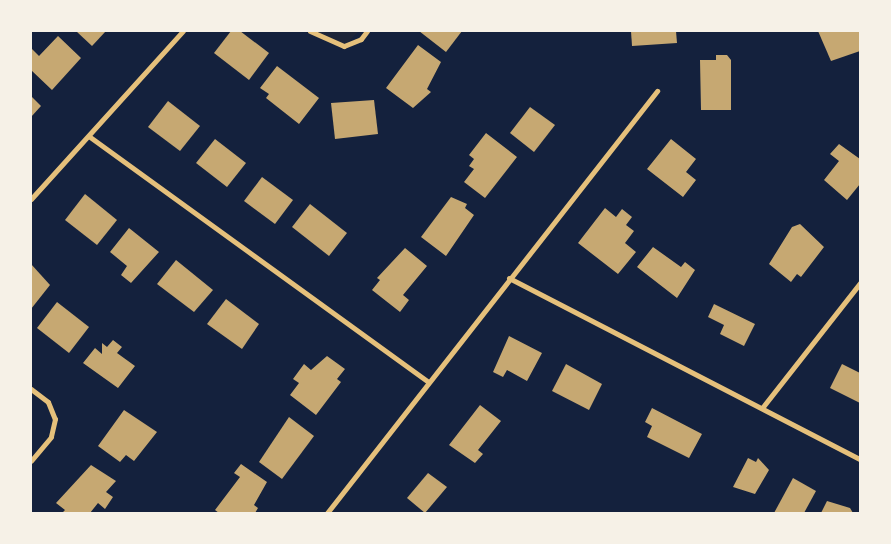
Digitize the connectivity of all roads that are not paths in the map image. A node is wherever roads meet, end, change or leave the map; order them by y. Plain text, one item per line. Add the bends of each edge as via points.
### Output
1 (184, 31) edge
2 (310, 31) edge
3 (367, 31) edge
4 (657, 90) dead end
5 (90, 137) junction
6 (31, 200) edge
7 (509, 278) junction
8 (860, 283) edge
9 (428, 382) junction
10 (31, 389) edge
11 (762, 408) junction
12 (860, 459) edge
13 (31, 461) edge
14 (327, 513) edge

1 - 5 street
2 - 3 street via 344,46
4 - 7 street
5 - 6 street
5 - 9 street
7 - 9 street
7 - 11 street
8 - 11 street
9 - 14 street
10 - 13 street via 48,402 55,419 50,437
11 - 12 street

